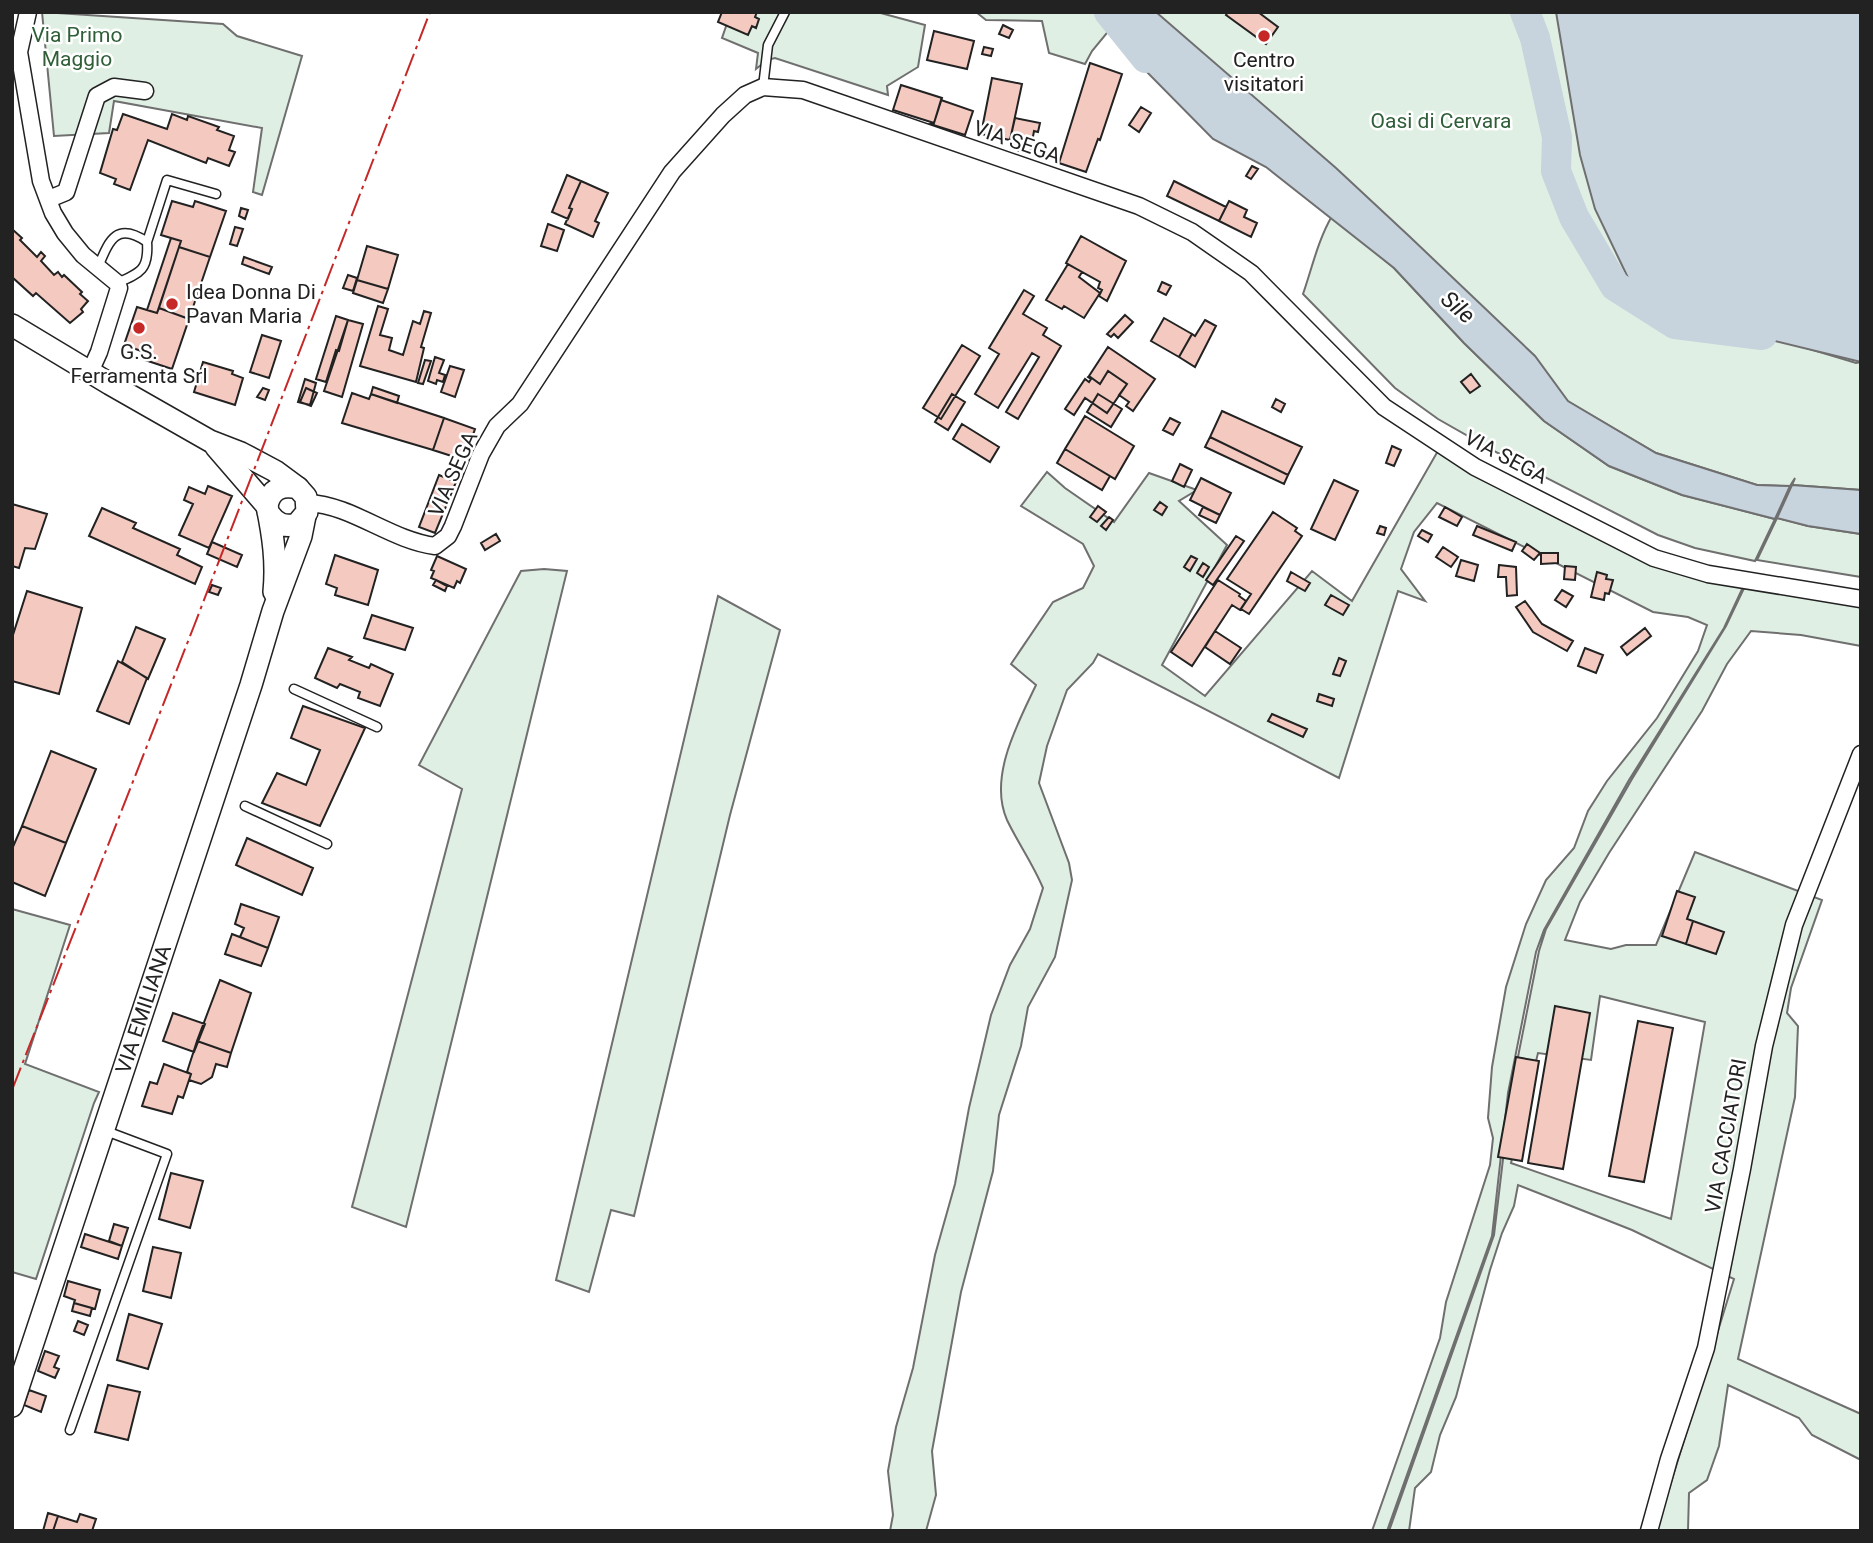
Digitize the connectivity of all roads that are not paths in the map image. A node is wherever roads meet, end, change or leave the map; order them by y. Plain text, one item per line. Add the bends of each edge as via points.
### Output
1 (28, 12) edge
2 (785, 12) edge
3 (763, 87) junction
4 (145, 91) dead end
5 (216, 194) dead end
6 (49, 199) junction
7 (147, 242) junction
8 (98, 267) junction
9 (117, 283) junction
10 (12, 325) edge
11 (90, 372) junction
12 (210, 441) junction
13 (303, 502) junction
14 (268, 509) junction
15 (1856, 598) edge
16 (273, 611) junction
17 (294, 689) dead end
18 (377, 727) dead end
19 (1861, 754) edge
20 (245, 806) dead end
21 (327, 844) dead end
22 (104, 1130) junction
23 (16, 1383) edge
24 (12, 1406) edge
25 (71, 1430) dead end
26 (1649, 1531) edge

1 - 6 street via 19,52 41,181
2 - 3 lane via 768,45
3 - 13 street, VIA SEGA via 745,95 723,115 672,172 520,404 497,426 448,536 435,546 418,544 331,507
3 - 15 street, VIA SEGA via 803,90 1149,211 1192,232 1251,273 1384,407 1475,467 1654,558 1708,574
4 - 6 street via 114,87 97,96 66,192
5 - 7 lane via 167,180
6 - 8 street via 65,233
7 - 8 lane via 136,234 122,233 110,240
7 - 9 lane via 148,258 139,274
8 - 9 street
9 - 11 street via 114,307
10 - 11 main road
11 - 12 main road
12 - 13 main road via 275,471
12 - 14 main road
13 - 14 main road via 282,486 270,496
13 - 14 main road via 297,524 284,526 272,519
13 - 16 main road, VIA EMILIANA via 301,536
14 - 16 main road, VIA EMILIANA via 276,572
16 - 22 main road, VIA EMILIANA
17 - 18 lane
19 - 26 street, VIA CACCIATORI via 1794,925 1764,1046 1706,1348
20 - 21 lane
22 - 23 main road, VIA EMILIANA
22 - 25 lane via 167,1154
23 - 24 main road, VIA EMILIANA

